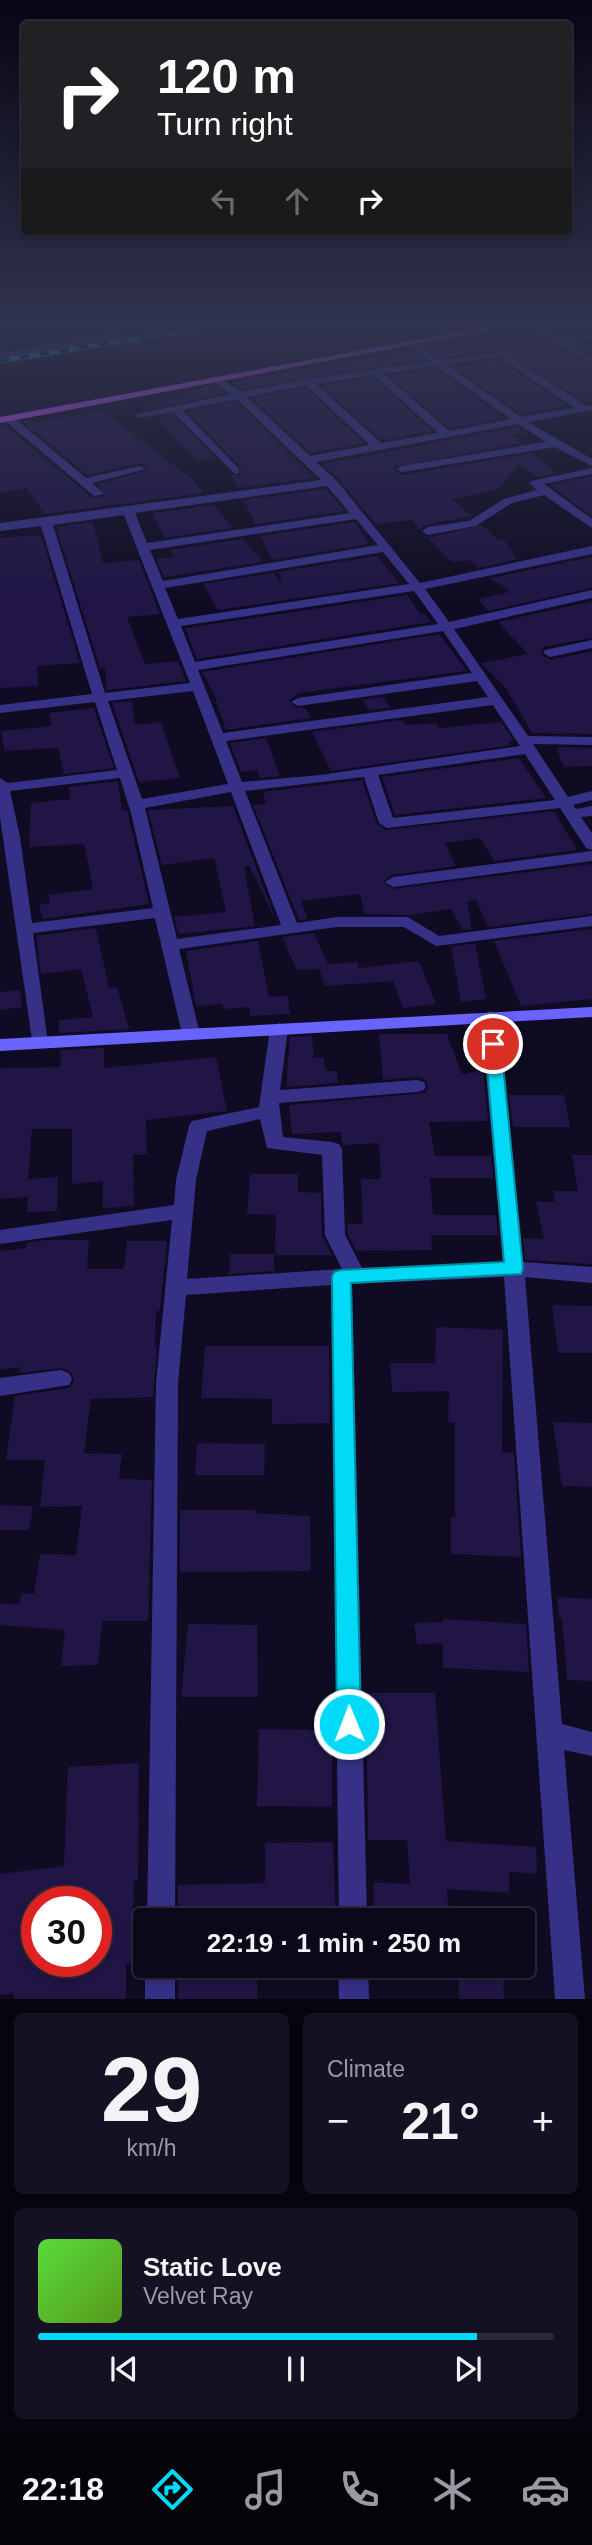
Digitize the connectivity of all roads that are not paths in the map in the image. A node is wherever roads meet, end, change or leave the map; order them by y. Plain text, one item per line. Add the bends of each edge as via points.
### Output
1 (3, 417) edge
2 (184, 417) edge
3 (265, 417) edge
4 (346, 417) edge
5 (427, 417) edge
6 (528, 417) edge
7 (517, 419) junction
8 (445, 433) junction
9 (557, 443) junction
10 (377, 446) junction
11 (309, 460) junction
12 (592, 463) edge
13 (402, 468) dead end
14 (140, 469) dead end
15 (234, 471) dead end
16 (592, 471) edge
17 (84, 482) junction
18 (332, 482) junction
19 (546, 491) junction
20 (98, 494) dead end
21 (128, 510) junction
22 (359, 515) junction
23 (46, 522) junction
24 (592, 524) edge
25 (0, 527) edge
26 (428, 531) dead end
27 (143, 547) junction
28 (385, 548) junction
29 (592, 550) edge
30 (159, 584) junction
31 (417, 587) junction
32 (592, 594) edge
33 (175, 623) junction
34 (445, 626) junction
35 (592, 644) edge
36 (550, 653) dead end
37 (192, 667) junction
38 (480, 676) junction
39 (423, 684) junction
40 (198, 685) junction
41 (100, 696) junction
42 (498, 700) junction
43 (298, 702) dead end
44 (440, 708) junction
45 (0, 709) edge
46 (216, 738) junction
47 (592, 741) edge
48 (526, 745) junction
49 (370, 772) junction
50 (125, 773) junction
51 (0, 786) edge
52 (235, 787) junction
53 (592, 795) edge
54 (136, 805) junction
55 (568, 809) junction
56 (592, 811) edge
57 (592, 845) edge
58 (592, 856) edge
59 (393, 882) dead end
60 (18, 895) junction
61 (0, 897) edge
62 (162, 912) junction
63 (592, 921) edge
64 (291, 928) junction
65 (24, 929) junction
66 (170, 945) junction
67 (592, 1012) edge
68 (490, 1017) junction
69 (279, 1029) junction
70 (191, 1034) junction
71 (39, 1043) junction
72 (0, 1045) edge
73 (417, 1086) dead end
74 (269, 1104) junction
75 (183, 1211) junction
76 (0, 1237) edge
77 (514, 1269) junction
78 (592, 1275) edge
79 (348, 1276) junction
80 (176, 1288) junction
81 (61, 1379) dead end
82 (0, 1387) edge
83 (550, 1734) junction
84 (592, 1744) edge
85 (161, 1908) edge
86 (352, 1908) edge
87 (160, 1978) edge
88 (353, 1978) edge
89 (160, 1999) edge
90 (354, 1999) edge
91 (570, 1999) edge

1 - 17 street
2 - 15 street
3 - 11 street
4 - 10 street
5 - 8 street
6 - 7 street
7 - 8 street
7 - 9 street
8 - 10 street
9 - 12 street
9 - 13 street
10 - 11 street
11 - 18 street
14 - 17 street
16 - 19 street via 535,483
17 - 20 street
18 - 21 street
18 - 22 street
19 - 24 street
19 - 26 street via 508,501 472,524
21 - 23 street
21 - 27 street
22 - 27 street
22 - 28 street
23 - 25 street
23 - 41 street
27 - 30 street
28 - 30 street
28 - 31 street
29 - 31 street
30 - 33 street
31 - 33 street
31 - 34 street
32 - 34 street
33 - 37 street
34 - 37 street
34 - 38 street
35 - 36 street
37 - 40 street
38 - 39 street
38 - 42 street
39 - 43 street
39 - 44 street
40 - 41 street
40 - 46 street
41 - 45 street
41 - 50 street
42 - 44 street
42 - 48 street
44 - 46 street
46 - 52 street
47 - 48 street
48 - 49 street
48 - 55 street
49 - 52 street
49 - 55 street via 387,823
50 - 51 street
50 - 54 street
51 - 60 street via 12,836
52 - 54 street
52 - 64 street
53 - 55 street
54 - 62 street
55 - 56 street
55 - 57 street
58 - 59 street
60 - 61 street
60 - 65 street
62 - 65 street
62 - 66 street
63 - 64 street via 436,941 408,922 337,922
64 - 66 street
65 - 71 street
66 - 70 street
67 - 68 street
68 - 69 street
68 - 77 street
69 - 70 street
69 - 74 street
70 - 71 street
71 - 72 street
73 - 74 street
74 - 75 street via 199,1126
74 - 79 street via 274,1143 332,1149 335,1235
75 - 76 street
75 - 80 street
77 - 78 street
77 - 79 street
77 - 83 street
79 - 80 street
79 - 86 street
80 - 85 street via 167,1383
81 - 82 street
83 - 84 street
83 - 91 street
87 - 89 street
88 - 90 street

